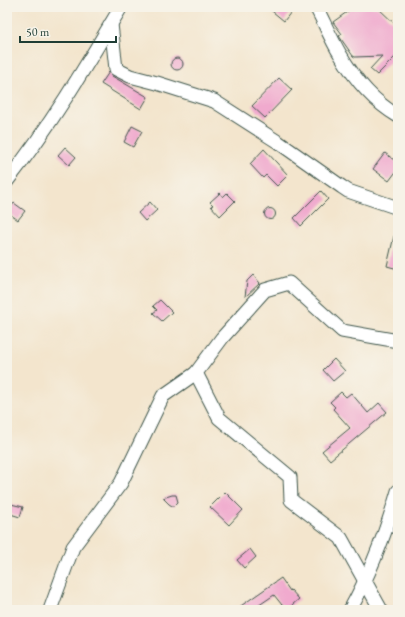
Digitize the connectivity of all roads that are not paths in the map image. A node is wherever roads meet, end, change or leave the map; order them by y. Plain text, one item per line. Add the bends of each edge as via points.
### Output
1 (121, 7) edge
2 (316, 7) edge
3 (111, 24) junction
4 (398, 116) edge
5 (7, 181) edge
6 (398, 208) edge
7 (398, 341) edge
8 (196, 373) junction
9 (398, 491) edge
10 (365, 582) junction
11 (50, 610) edge
12 (350, 610) edge
13 (381, 610) edge

1 - 3 street
2 - 4 street via 350,68 380,104
3 - 5 street via 68,93
3 - 6 street via 116,69 130,76 214,102 278,142 348,191
7 - 8 street via 342,331 288,282 266,290 222,338
8 - 10 street via 219,418 290,477 290,500 341,538
8 - 11 street via 162,396 121,483 73,547
9 - 10 street
10 - 12 street
10 - 13 street

